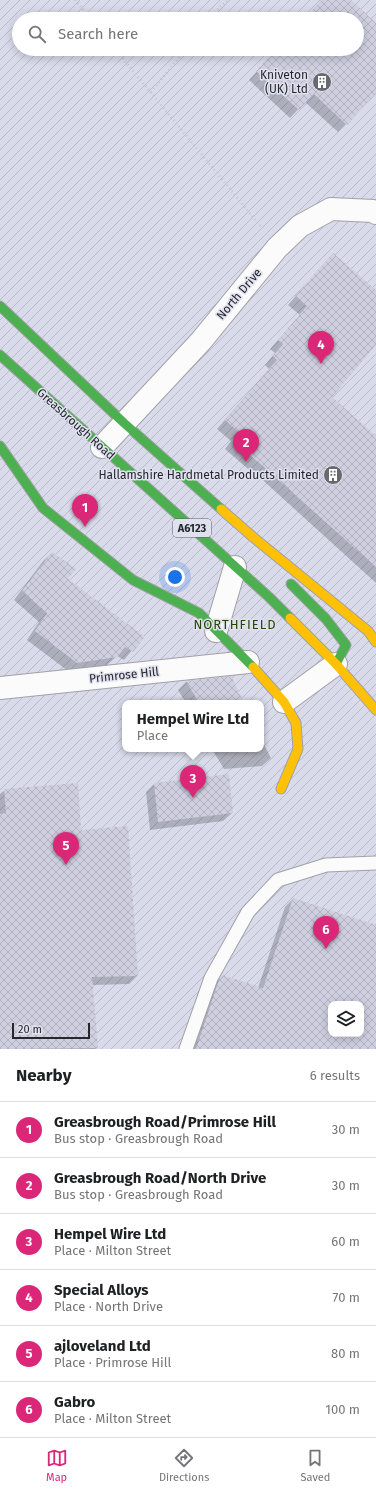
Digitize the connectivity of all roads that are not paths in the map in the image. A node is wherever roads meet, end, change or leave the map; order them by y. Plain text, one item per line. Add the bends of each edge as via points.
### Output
1 (376, 213) edge
2 (0, 306) edge
3 (0, 355) edge
4 (124, 423) junction
5 (0, 446) edge
6 (102, 447) junction
7 (253, 536) junction
8 (271, 564) dead end
9 (235, 567) junction
10 (282, 574) dead end
11 (216, 631) junction
12 (373, 636) edge
13 (248, 662) junction
14 (336, 664) junction
15 (0, 688) edge
16 (284, 702) junction
17 (376, 710) edge
18 (281, 790) dead end
19 (376, 863) edge
20 (186, 1049) edge

1 - 4 street, North Drive via 331,209 300,226 278,248 201,341
2 - 4 main road, A6123
3 - 6 main road, Greasbrough Road / A6123
4 - 6 street, North Drive
4 - 7 main road, A6123
5 - 11 main road via 43,508 133,580 199,614
6 - 9 main road, Greasbrough Road / A6123
7 - 8 main road, A6123
7 - 12 main road, A6123
9 - 11 street
9 - 14 main road, Greasbrough Road / A6123
10 - 14 main road via 326,619 346,645
11 - 13 main road
13 - 15 street, Primrose Hill
13 - 16 main road
14 - 16 street
14 - 17 main road, Greasbrough Road / A6123
16 - 18 main road via 296,722 298,749
19 - 20 lane via 326,865 278,880 248,912 211,978

